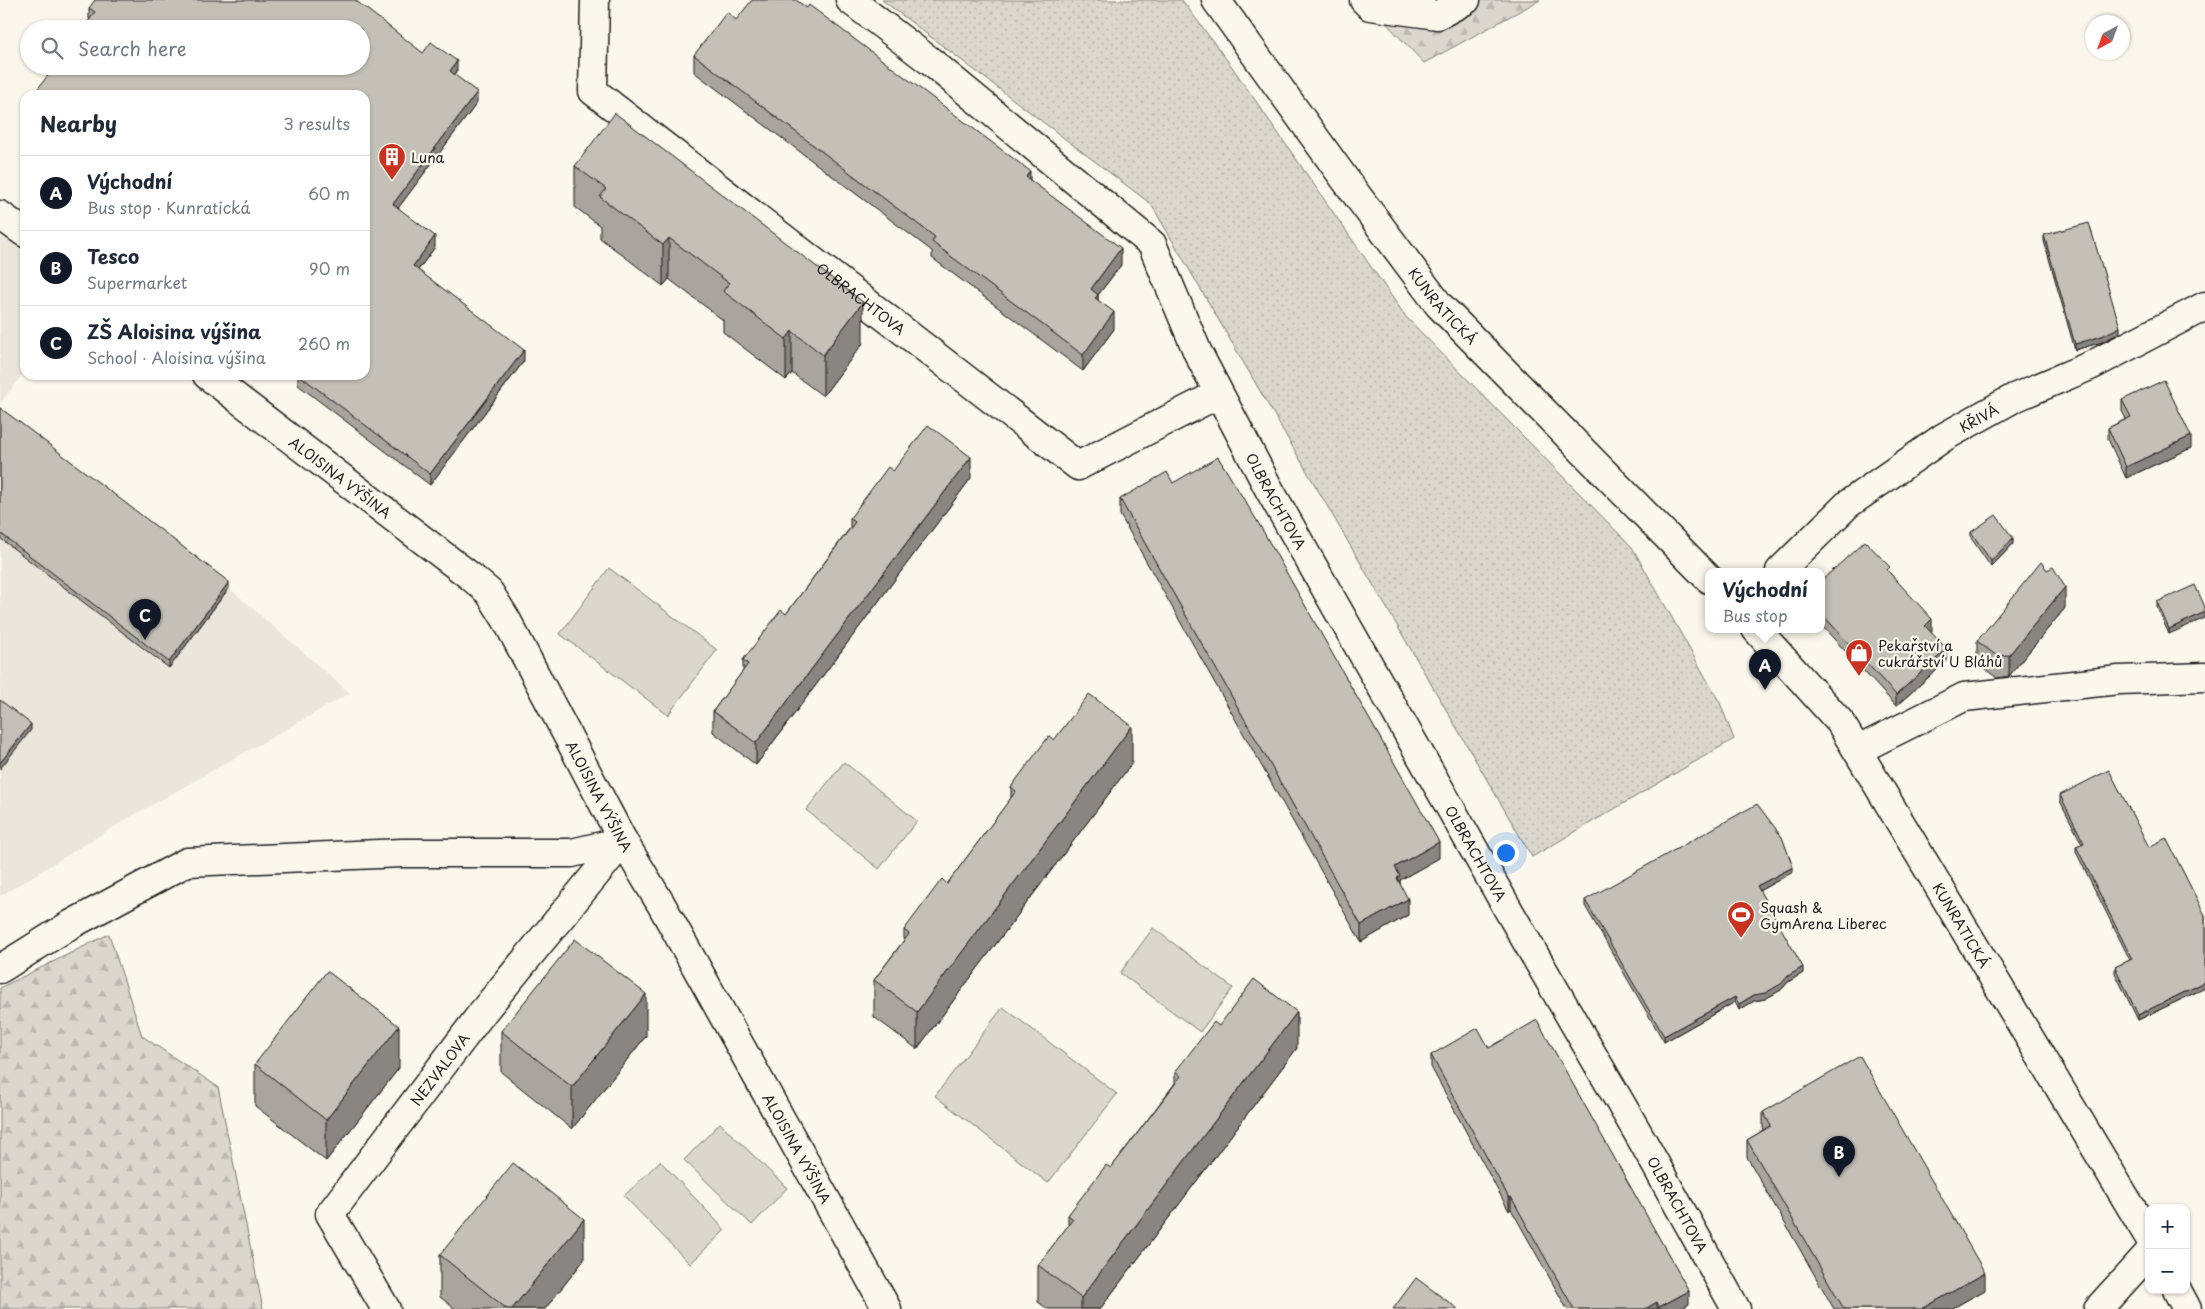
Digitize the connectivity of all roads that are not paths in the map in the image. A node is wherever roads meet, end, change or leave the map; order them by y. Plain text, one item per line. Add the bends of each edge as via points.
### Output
1 (595, 0) edge
2 (850, 0) edge
3 (1216, 0) edge
4 (1364, 0) edge
5 (1466, 0) edge
6 (0, 215) edge
7 (20, 229) edge
8 (2205, 306) edge
9 (214, 380) edge
10 (1218, 394) junction
11 (1783, 568) edge
12 (1705, 575) edge
13 (1760, 633) edge
14 (2205, 678) edge
15 (1858, 750) junction
16 (623, 840) junction
17 (0, 969) edge
18 (2145, 1229) edge
19 (2145, 1257) edge
20 (2179, 1294) edge
21 (386, 1309) edge
22 (887, 1309) edge
23 (1736, 1309) edge
24 (2098, 1309) edge
25 (2187, 1309) edge

1 - 10 street, OLBRACHTOVA via 592,91 1078,466
2 - 10 street, OLBRACHTOVA via 930,61 1152,244
3 - 12 street, KUNRATICKÁ via 1439,305
4 - 5 street via 1370,6 1438,15
6 - 7 street
8 - 11 street, KŘIVÁ via 2092,366 2014,398 1944,437 1848,504
9 - 16 street, ALOISINA VÝŠINA via 489,592
10 - 23 street, OLBRACHTOVA via 1278,506
13 - 15 street, KUNRATICKÁ via 1840,722
14 - 15 street via 2119,680 1964,697
15 - 18 street, KUNRATICKÁ
16 - 17 street via 572,853 402,854 187,862 70,924
16 - 21 street, NEZVALOVA via 482,1014 330,1214
16 - 22 street, ALOISINA VÝŠINA
19 - 24 street
20 - 25 street

